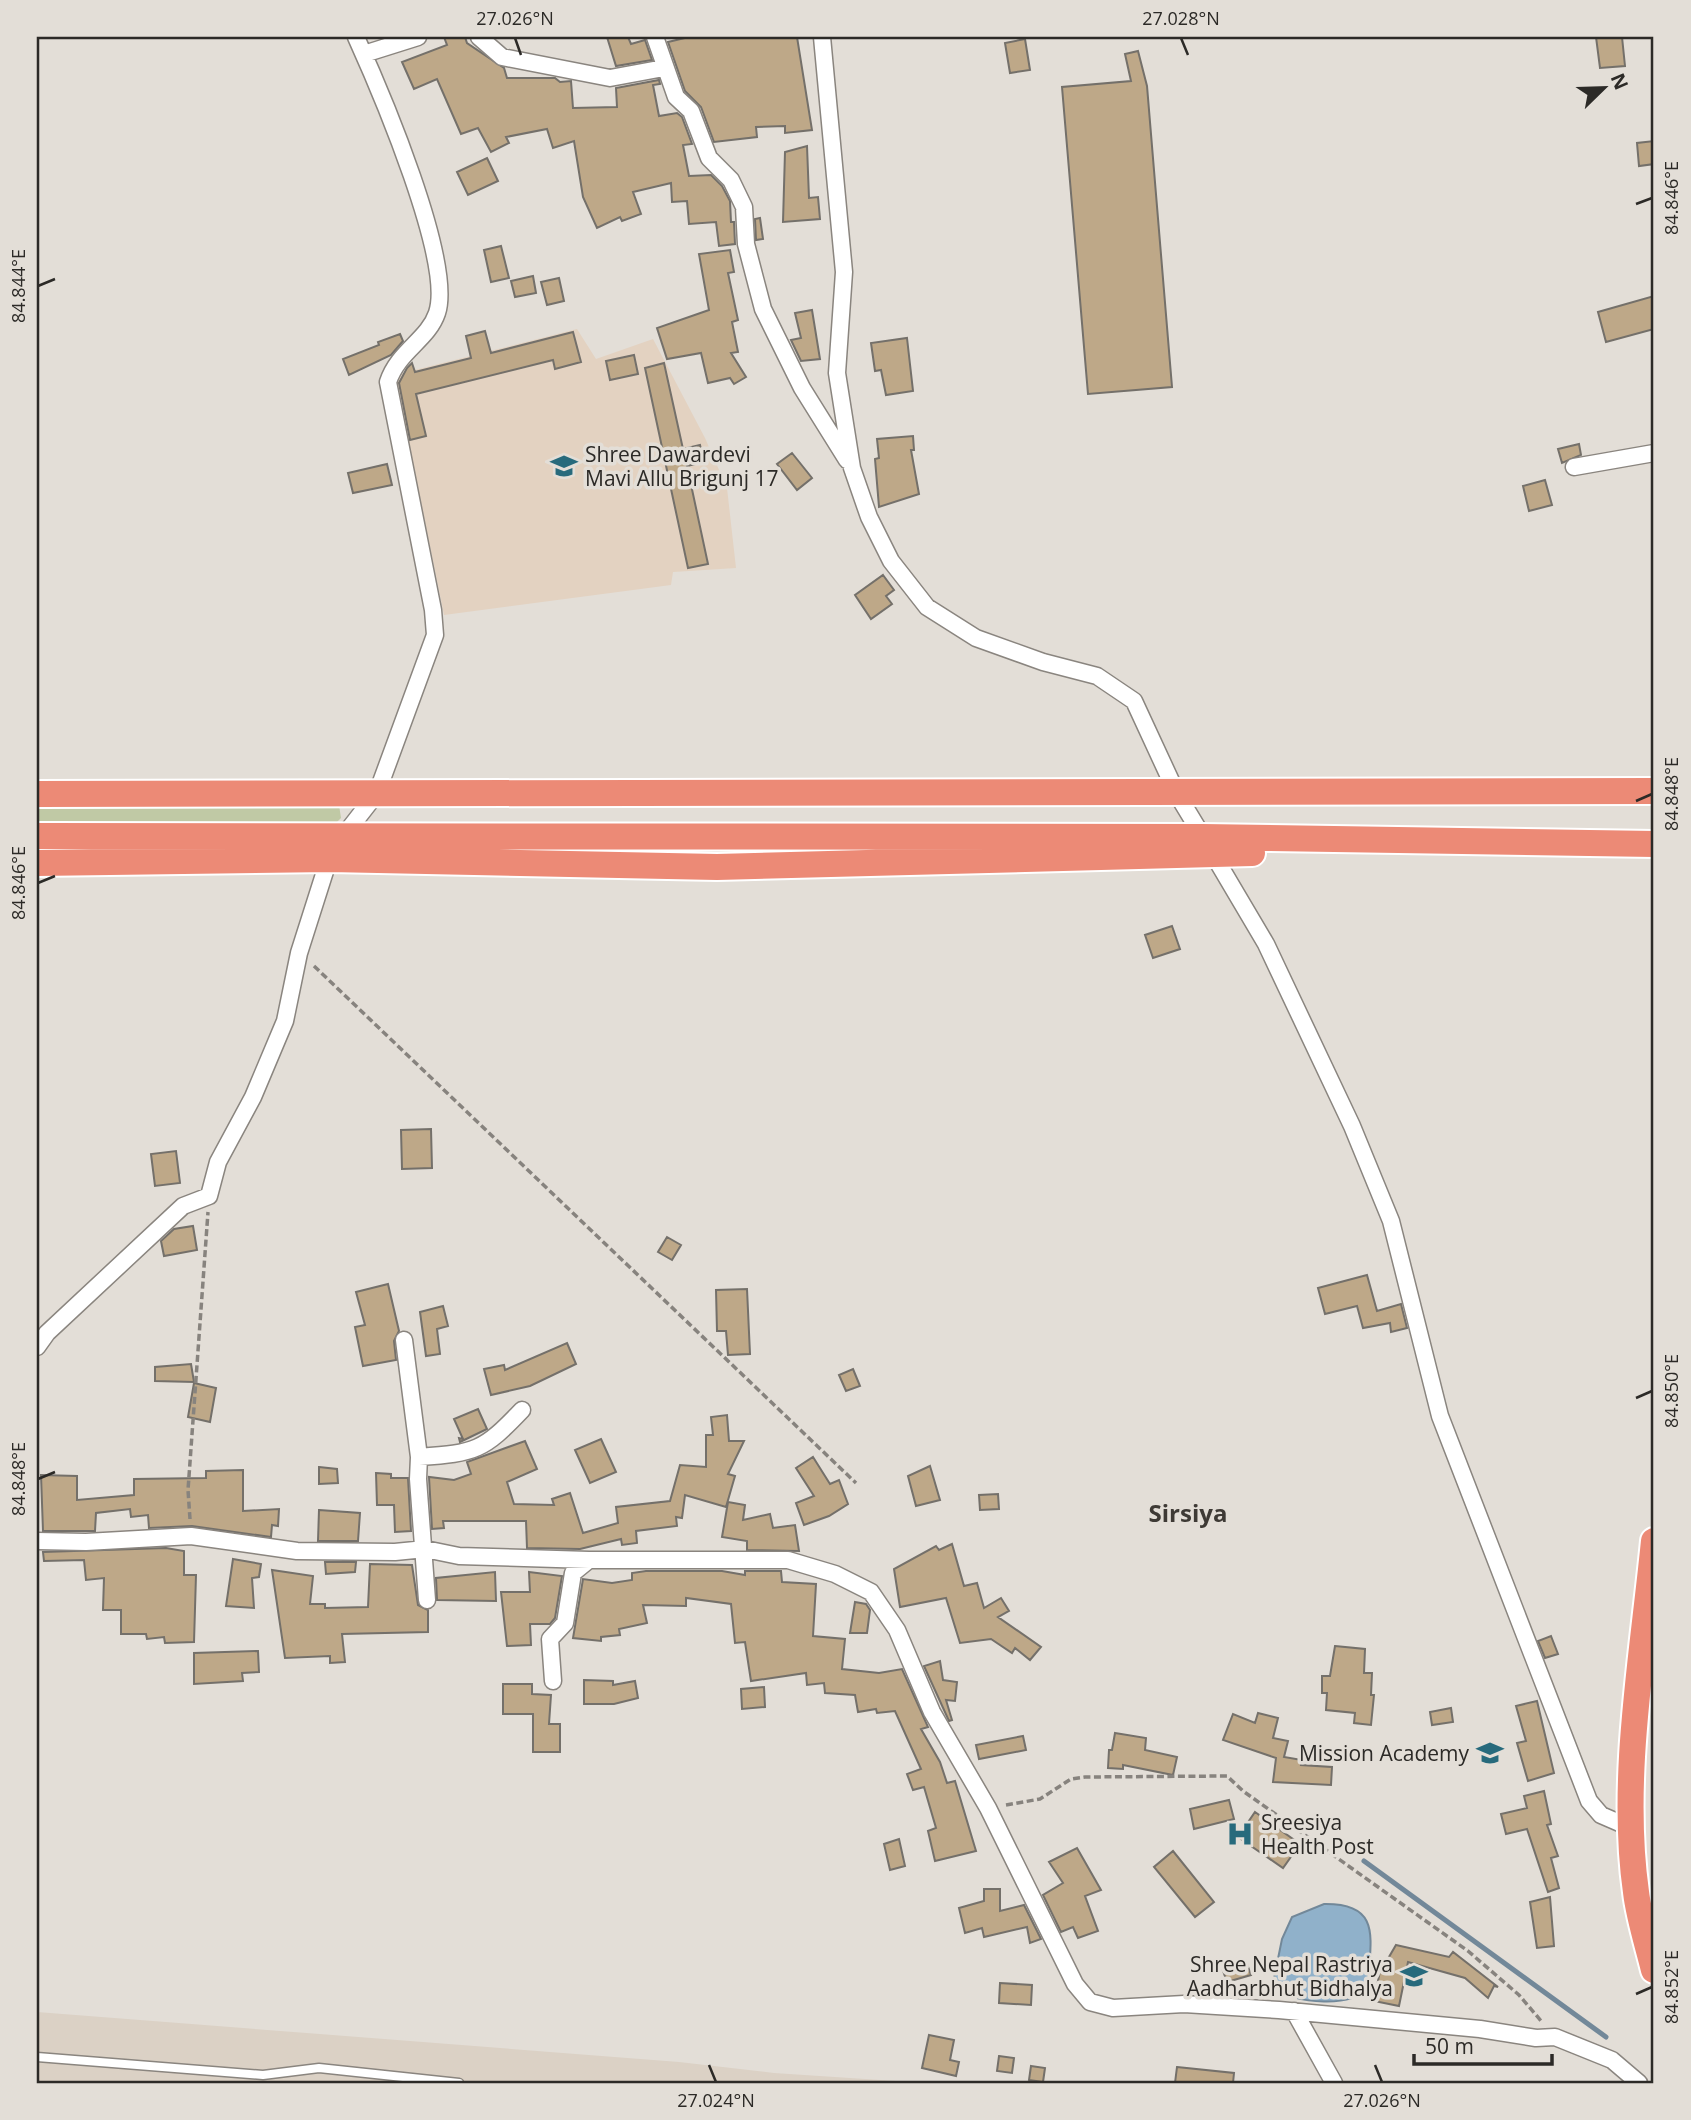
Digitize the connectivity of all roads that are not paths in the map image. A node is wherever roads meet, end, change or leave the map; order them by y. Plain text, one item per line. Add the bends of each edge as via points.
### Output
1 (356, 37) edge
2 (418, 37) edge
3 (479, 37) edge
4 (656, 37) edge
5 (822, 37) edge
6 (364, 54) junction
7 (664, 68) junction
8 (1654, 453) edge
9 (1574, 467) dead end
10 (852, 468) junction
11 (1654, 790) edge
12 (377, 793) junction
13 (37, 794) edge
14 (1177, 794) junction
15 (345, 834) junction
16 (37, 836) edge
17 (1654, 844) edge
18 (1208, 846) junction
19 (330, 859) junction
20 (37, 863) edge
21 (404, 1340) dead end
22 (37, 1347) edge
23 (522, 1410) dead end
24 (419, 1457) junction
25 (37, 1541) edge
26 (1654, 1541) edge
27 (425, 1549) junction
28 (589, 1560) junction
29 (427, 1600) dead end
30 (553, 1681) dead end
31 (1632, 1828) junction
32 (1654, 1970) edge
33 (1294, 2011) junction
34 (37, 2057) edge
35 (459, 2083) edge
36 (1334, 2083) edge
37 (1639, 2083) edge

1 - 6 street
2 - 6 street
3 - 7 street via 502,57 611,78
4 - 7 street
5 - 10 street via 844,272 837,373
6 - 12 street via 423,213 441,296 436,317 394,364 388,382 435,635
7 - 10 street via 676,97 691,111 709,158 732,180 744,206 746,244 762,309 802,388
8 - 9 street
10 - 14 street via 891,561 927,607 976,638 1097,676 1134,701
11 - 14 highway
12 - 13 highway
12 - 14 highway
12 - 15 street
14 - 18 street
15 - 16 highway
15 - 18 highway
15 - 19 street
17 - 18 highway
18 - 19 highway via 717,867
18 - 31 street via 1266,944 1352,1126 1391,1221 1440,1416 1589,1801 1601,1815
19 - 20 highway
19 - 22 street via 299,953 285,1021 253,1097 218,1162 209,1196 183,1206
21 - 24 street
23 - 24 street via 492,1442 466,1452
24 - 27 street
25 - 27 street via 191,1536 297,1551
26 - 31 highway via 1635,1734
27 - 28 street via 459,1556
27 - 29 street
28 - 30 street via 573,1573 565,1623 550,1639
28 - 33 street via 788,1560 835,1574 871,1592 897,1630 932,1712 988,1808 1075,1984 1090,2002 1113,2008 1184,2004
31 - 32 highway via 1636,1893
33 - 36 street
33 - 37 street via 1555,2037 1612,2060
34 - 35 lane via 262,2075 319,2068

